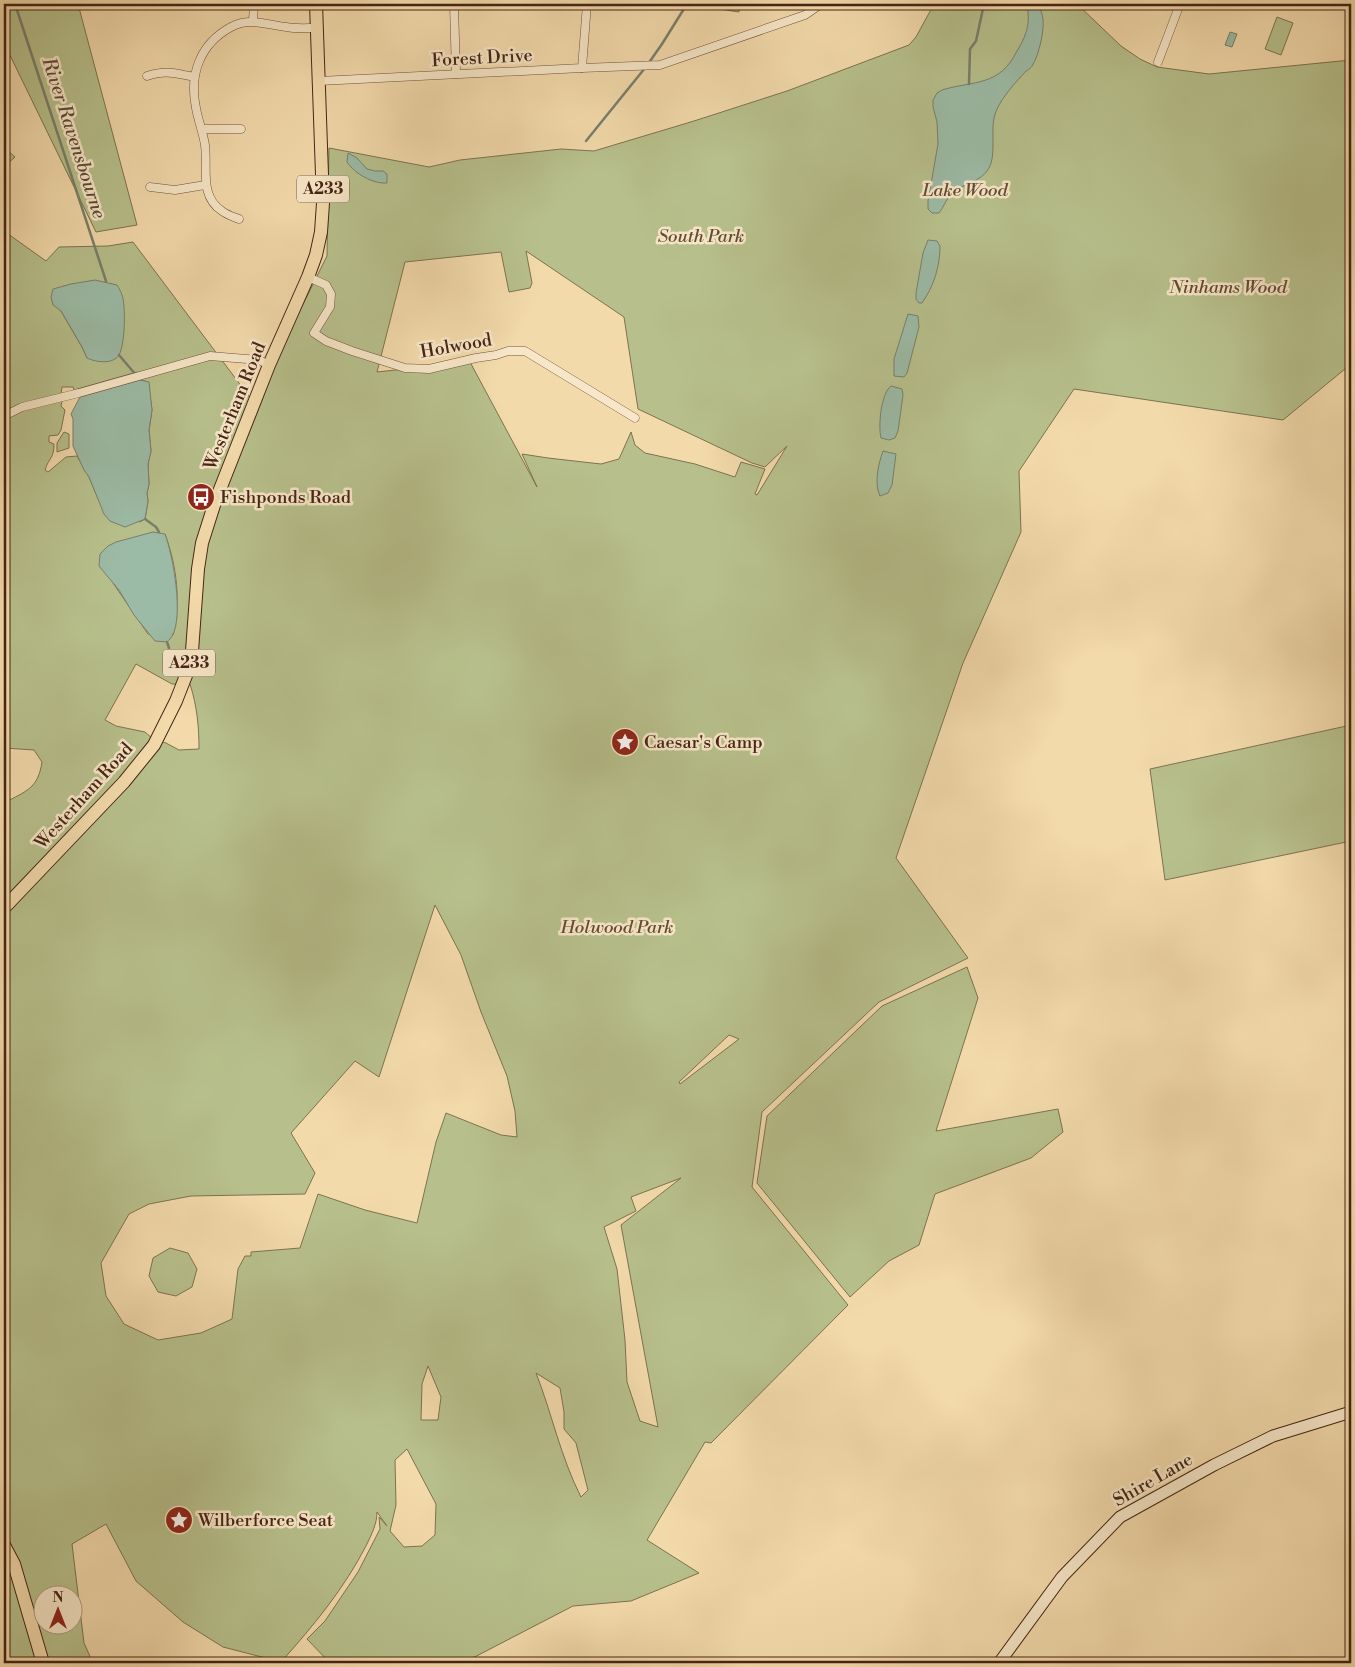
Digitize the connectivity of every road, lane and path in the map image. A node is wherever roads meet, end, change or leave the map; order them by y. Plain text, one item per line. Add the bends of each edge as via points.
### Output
1 (254, 4) edge
2 (316, 4) edge
3 (454, 4) edge
4 (587, 4) edge
5 (821, 4) edge
6 (1180, 4) edge
7 (253, 21) junction
8 (317, 28) junction
9 (1158, 62) dead end
10 (582, 68) junction
11 (456, 74) junction
12 (147, 76) dead end
13 (194, 77) junction
14 (319, 81) junction
15 (202, 129) junction
16 (241, 129) dead end
17 (205, 185) junction
18 (150, 187) dead end
19 (239, 220) dead end
20 (308, 277) junction
21 (269, 365) junction
22 (4, 416) edge
23 (635, 418) dead end
24 (4, 908) edge
25 (1351, 1412) edge
26 (4, 1545) edge
27 (43, 1663) edge
28 (999, 1663) edge

1 - 7 street
2 - 8 main road, Westerham Road / A233
3 - 11 street
4 - 10 street
5 - 10 street, Forest Drive via 805,15 660,65
6 - 9 street
7 - 8 street via 287,28
7 - 13 street via 218,34 202,54
8 - 14 main road, Westerham Road / A233
10 - 11 street, Forest Drive
11 - 14 street, Forest Drive
12 - 13 street via 168,72
13 - 15 street via 196,108
14 - 20 main road, Westerham Road / A233 via 323,203 321,232
15 - 16 street
15 - 17 street
17 - 18 street via 175,190
17 - 19 street via 216,206
20 - 21 main road, Westerham Road / A233
20 - 23 street, Holwood via 326,286 332,294 330,306 314,333 326,341 405,368 429,369 508,351 525,351
21 - 22 street via 259,360 210,356 22,407
21 - 24 main road, Westerham Road / A233 via 215,502 202,544 192,651 187,673 165,725 154,745 124,782
25 - 28 street, Shire Lane via 1273,1436 1120,1517 1062,1577
26 - 27 main road via 14,1564

